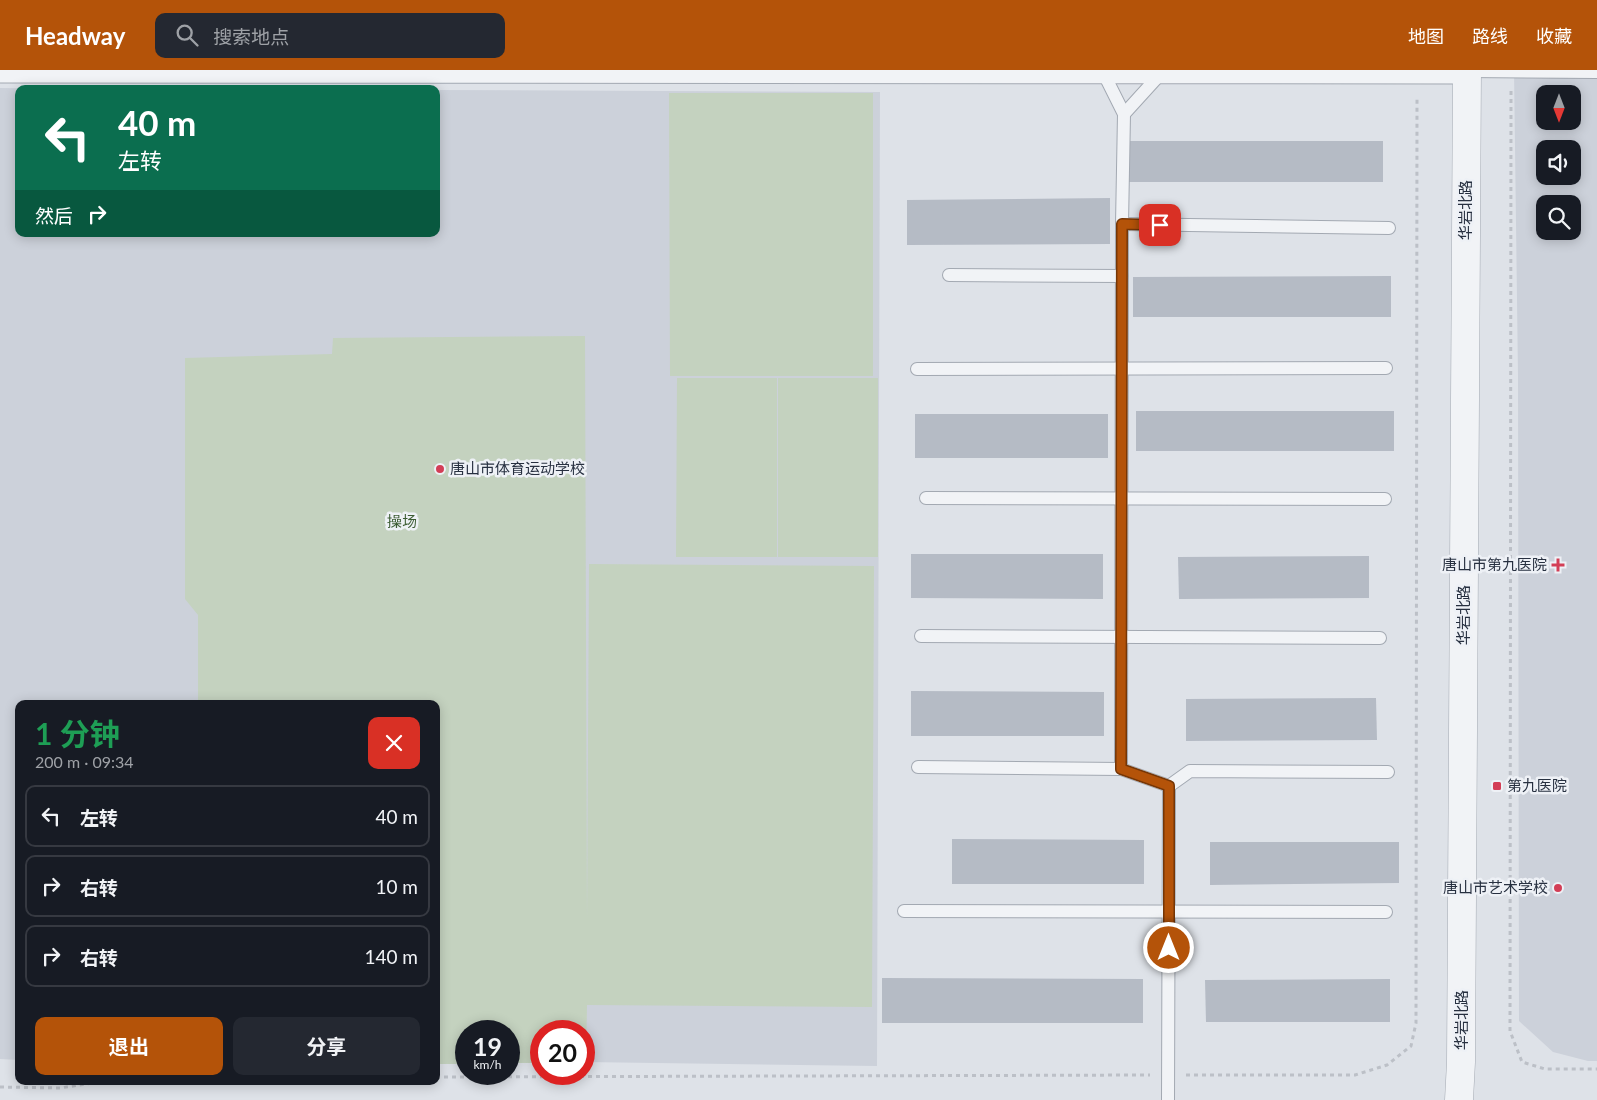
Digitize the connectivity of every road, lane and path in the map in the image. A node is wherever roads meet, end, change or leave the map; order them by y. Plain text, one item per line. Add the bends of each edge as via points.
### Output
1 (0, 70) edge
2 (882, 70) edge
3 (1102, 70) edge
4 (1164, 70) edge
5 (1467, 70) edge
6 (1417, 71) edge
7 (1511, 72) junction
8 (1597, 72) edge
9 (1124, 114) junction
10 (1122, 224) junction
11 (1389, 228) dead end
12 (949, 275) dead end
13 (1122, 276) junction
14 (1386, 368) dead end
15 (917, 369) dead end
16 (1121, 369) junction
17 (926, 498) dead end
18 (1121, 498) junction
19 (1384, 499) dead end
20 (921, 636) dead end
21 (1121, 638) junction
22 (1380, 638) dead end
23 (918, 767) dead end
24 (1121, 769) junction
25 (1388, 772) dead end
26 (1169, 786) junction
27 (904, 911) dead end
28 (1169, 912) junction
29 (1386, 912) dead end
30 (1597, 1070) edge
31 (1168, 1075) junction
32 (440, 1077) edge
33 (79, 1085) edge
34 (0, 1087) edge
35 (1168, 1100) edge
36 (1459, 1100) edge

1 - 2 street
2 - 3 street
3 - 4 street
3 - 9 lane
4 - 6 street
4 - 9 lane
5 - 6 street
5 - 7 lane
5 - 36 street, 华岩北路
6 - 31 path via 1416,1023 1411,1046 1386,1065 1355,1075
7 - 8 lane
7 - 30 path via 1510,1031 1522,1062 1545,1069
9 - 10 lane
10 - 11 lane
10 - 13 lane
12 - 13 lane
13 - 16 lane
14 - 16 lane
15 - 16 lane
16 - 18 lane
17 - 18 lane
18 - 19 lane
18 - 21 lane
20 - 21 lane
21 - 22 lane
21 - 24 lane
23 - 24 lane
24 - 26 lane
25 - 26 lane via 1190,771
26 - 28 lane
27 - 28 lane
28 - 29 lane
28 - 31 lane
31 - 32 path
31 - 35 lane
33 - 34 path via 60,1088

